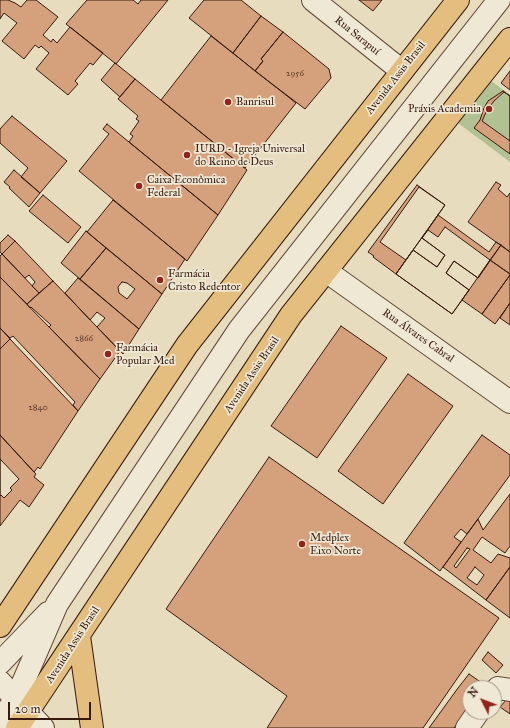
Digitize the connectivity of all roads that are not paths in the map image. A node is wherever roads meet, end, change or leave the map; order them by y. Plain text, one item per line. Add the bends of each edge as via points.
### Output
1 (313, 0) edge
2 (458, 0) edge
3 (499, 0) edge
4 (510, 39) edge
5 (402, 71) junction
6 (326, 271) junction
7 (510, 402) edge
8 (58, 604) junction
9 (0, 626) edge
10 (79, 636) junction
11 (0, 643) edge
12 (0, 663) edge
13 (0, 682) edge
14 (20, 713) edge
15 (0, 721) edge
16 (43, 728) edge
17 (92, 728) edge

1 - 5 street, Rua Sarapuí
2 - 5 main road, Avenida Assis Brasil
3 - 8 street via 240,330
4 - 6 main road, Avenida Assis Brasil
5 - 9 main road, Avenida Assis Brasil via 187,346
6 - 7 street, Rua Álvares Cabral
6 - 10 main road, Avenida Assis Brasil via 291,315
8 - 11 street
8 - 12 street
8 - 14 street
10 - 14 main road, Avenida Assis Brasil
10 - 17 main road
13 - 14 street
14 - 15 street
14 - 16 street

